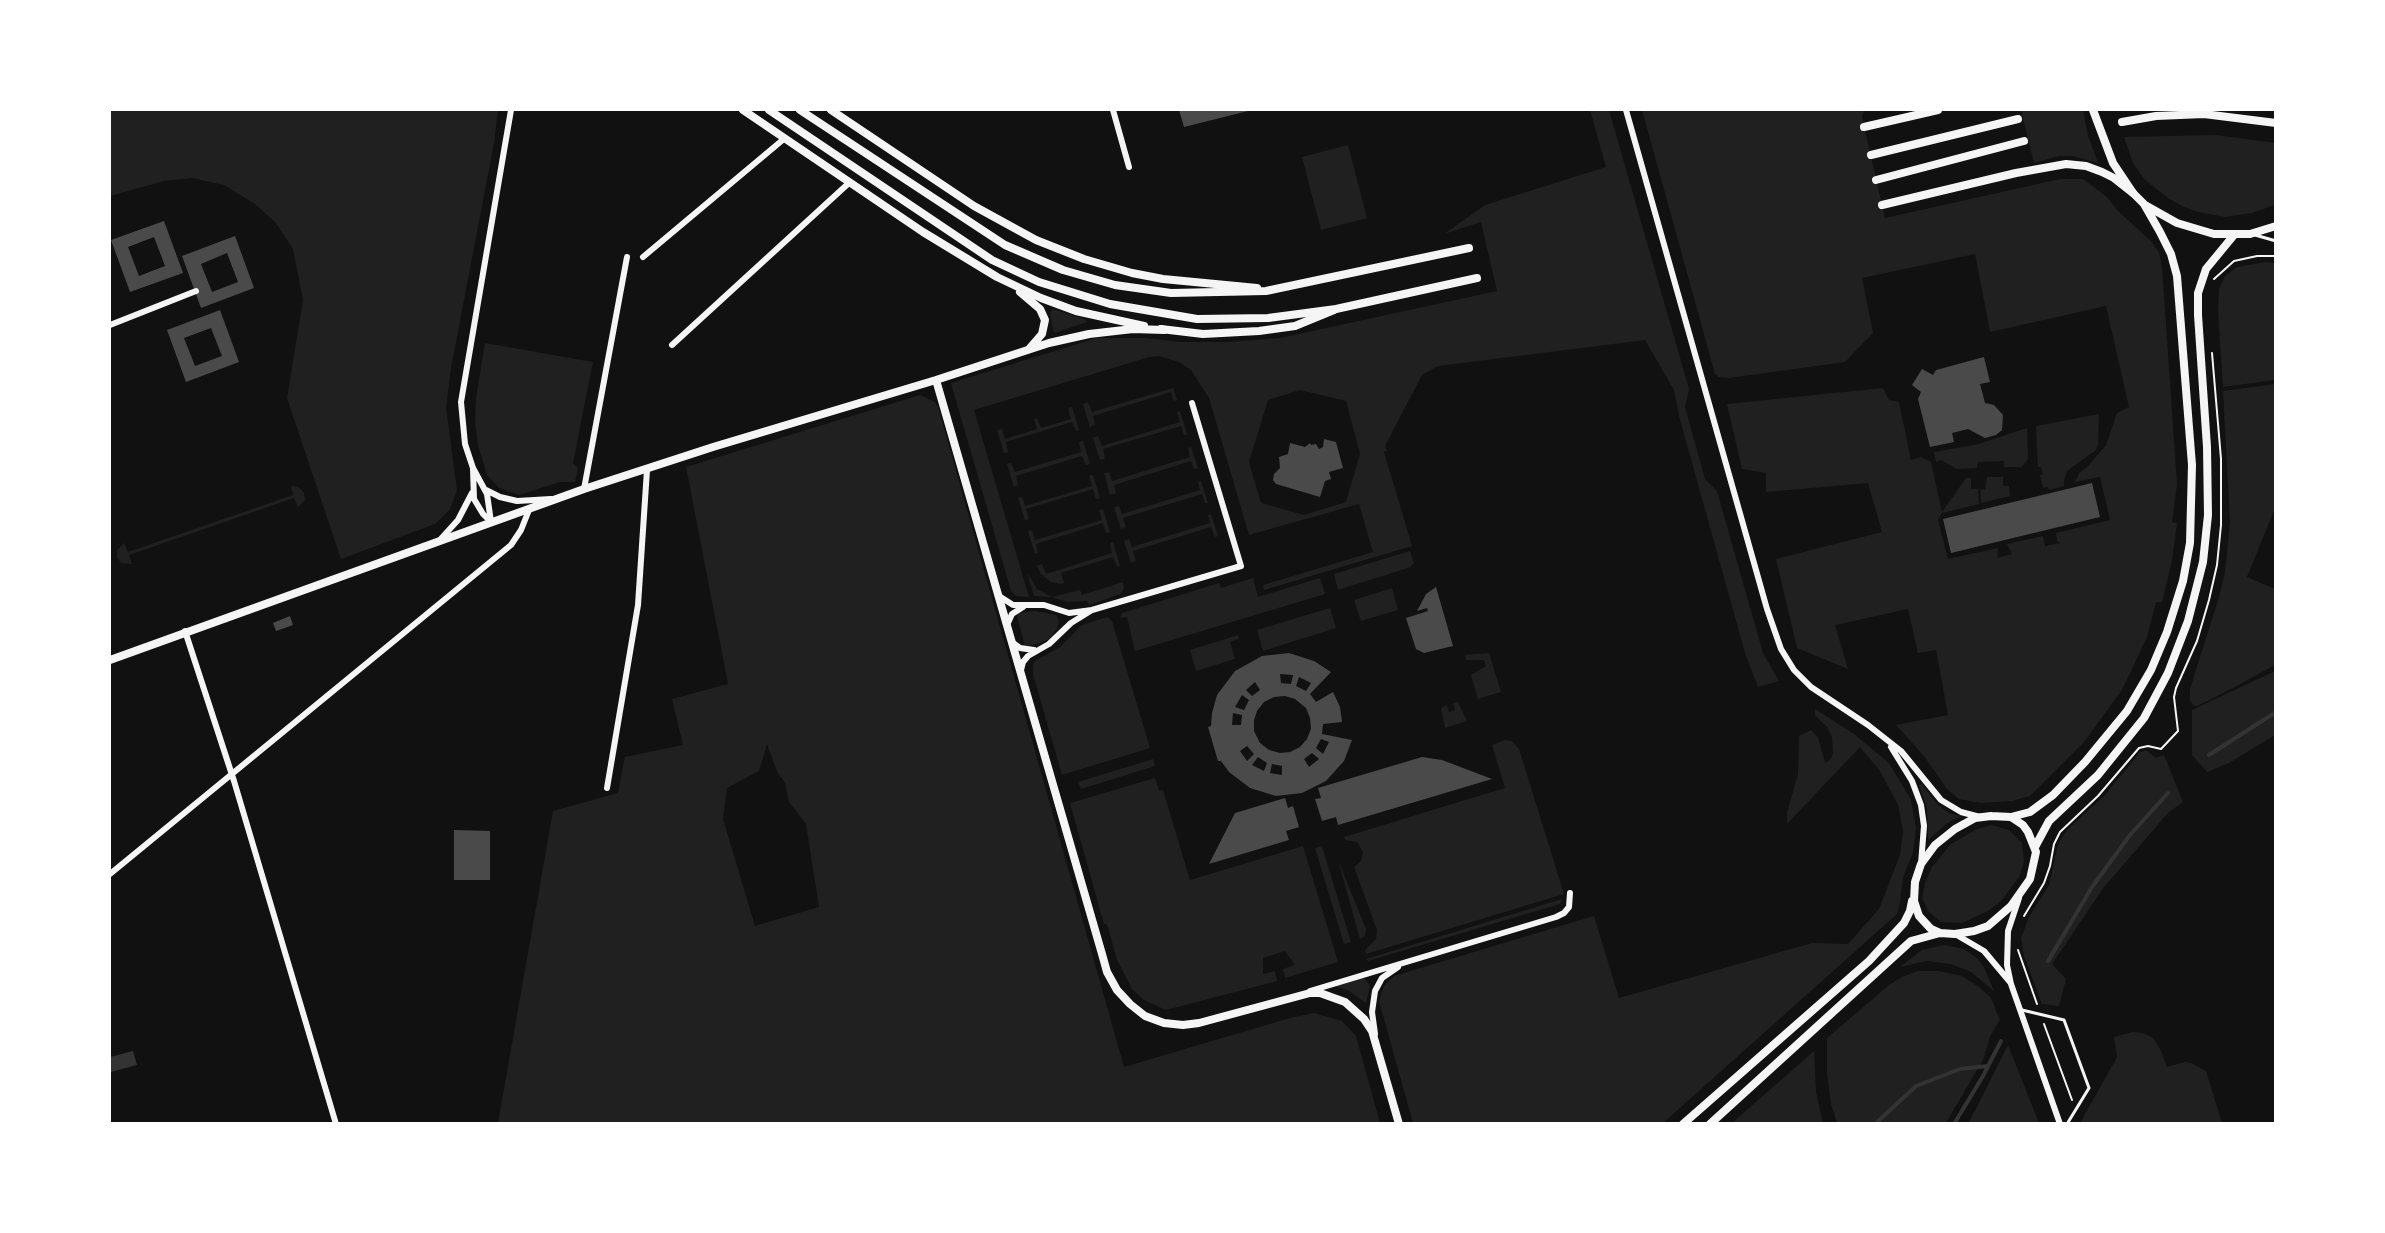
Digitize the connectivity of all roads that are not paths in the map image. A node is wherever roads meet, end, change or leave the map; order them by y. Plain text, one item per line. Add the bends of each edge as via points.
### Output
1 (512, 110) edge
2 (743, 110) edge
3 (769, 110) edge
4 (800, 110) edge
5 (831, 110) edge
6 (1113, 110) edge
7 (1626, 110) edge
8 (1938, 110) edge
9 (2093, 110) edge
10 (2018, 118) dead end
11 (2122, 122) dead end
12 (2276, 123) edge
13 (1864, 127) dead end
14 (785, 138) junction
15 (2024, 141) dead end
16 (1871, 155) dead end
17 (1129, 167) dead end
18 (1876, 180) dead end
19 (850, 182) junction
20 (2133, 193) junction
21 (2144, 204) junction
22 (1882, 205) dead end
23 (2276, 226) edge
24 (2250, 234) junction
25 (2234, 235) junction
26 (2276, 241) edge
27 (1468, 248) dead end
28 (627, 257) dead end
29 (643, 257) dead end
30 (1477, 278) dead end
31 (1012, 285) junction
32 (1273, 290) junction
33 (195, 291) dead end
34 (1336, 309) junction
35 (110, 325) edge
36 (1165, 330) junction
37 (672, 345) dead end
38 (1028, 349) junction
39 (936, 380) junction
40 (1192, 403) dead end
41 (473, 468) junction
42 (647, 470) junction
43 (485, 489) junction
44 (585, 489) junction
45 (472, 493) junction
46 (555, 499) junction
47 (529, 510) junction
48 (491, 522) junction
49 (438, 541) junction
50 (998, 596) junction
51 (1029, 605) junction
52 (1092, 610) junction
53 (1007, 626) junction
54 (185, 631) junction
55 (1011, 640) junction
56 (1038, 649) junction
57 (110, 660) edge
58 (1021, 675) junction
59 (1888, 742) junction
60 (232, 774) junction
61 (607, 788) dead end
62 (1980, 817) junction
63 (2011, 817) junction
64 (2035, 847) junction
65 (1921, 864) junction
66 (110, 874) edge
67 (1570, 893) dead end
68 (1913, 894) junction
69 (2020, 894) junction
70 (1940, 933) junction
71 (1955, 934) junction
72 (1411, 960) junction
73 (2011, 984) junction
74 (1298, 995) junction
75 (2020, 1010) junction
76 (1378, 1046) junction
77 (336, 1124) edge
78 (1400, 1124) edge
79 (1683, 1124) edge
80 (1710, 1124) edge
81 (2060, 1124) edge
82 (2067, 1124) edge

1 - 41 street via 462,393 463,434
2 - 14 street
3 - 34 main road via 976,250 1039,282 1110,304 1197,319 1268,318
4 - 32 main road via 994,239 1042,262 1097,281 1153,291 1201,294
5 - 32 street via 974,206 1075,256 1152,277
6 - 17 street
7 - 59 street via 1776,638 1794,670 1811,687
8 - 13 main road
9 - 20 street via 2110,157
10 - 16 main road
11 - 12 main road via 2204,114
14 - 19 street
14 - 29 street
15 - 18 main road
19 - 31 street via 923,232
19 - 37 street
20 - 21 street
20 - 22 main road via 2102,172 2066,164
21 - 25 street via 2191,228
21 - 63 street via 2168,246 2178,283 2192,465 2192,516 2185,572 2161,648 2127,711 2053,795 2030,812
23 - 24 street
24 - 25 street
24 - 26 lane
25 - 64 street via 2208,265 2198,293 2208,515 2203,562 2188,621 2144,718 2107,765 2049,821
27 - 32 main road
28 - 44 street
30 - 34 main road
31 - 36 street via 1077,311
31 - 38 street via 1040,309 1045,320 1042,334
33 - 35 street
34 - 36 street via 1301,324 1270,330 1212,334
36 - 38 street via 1084,335
38 - 39 street
39 - 42 street
39 - 50 street
40 - 52 street via 1241,566
41 - 43 street
41 - 45 street
42 - 44 street
42 - 61 street via 638,605
43 - 46 street via 517,501
43 - 48 street
44 - 46 street
45 - 48 street via 476,505
45 - 49 street via 458,520
46 - 47 street
47 - 48 street
47 - 60 street via 511,545
48 - 49 street
49 - 54 street
50 - 51 street via 1013,605
50 - 53 street
51 - 52 street via 1069,613
51 - 53 street via 1015,611
52 - 56 street
53 - 55 street
54 - 57 street
54 - 60 street
55 - 56 street via 1020,648
55 - 58 street
56 - 58 street via 1023,662
58 - 74 street via 1107,972 1117,990 1154,1020 1183,1025
59 - 62 street via 1913,763 1941,800 1961,812
59 - 65 street via 1912,781 1921,805
60 - 66 street
60 - 77 street
62 - 63 street
62 - 65 street via 1944,837
63 - 64 street via 2025,828
64 - 69 street via 2033,870
65 - 68 street
67 - 72 street via 1571,904 1564,914
68 - 70 street via 1921,920
68 - 79 street via 1907,919 1869,961
69 - 71 street via 1991,924
69 - 73 street via 2007,939
70 - 71 street
70 - 80 street via 1911,941
71 - 73 street via 1984,951
72 - 74 street
72 - 76 street via 1386,975 1375,991 1372,1012
73 - 75 street
74 - 76 street via 1320,993 1345,1002 1364,1019
75 - 81 street
75 - 82 lane via 2064,1020 2089,1088
76 - 78 street

